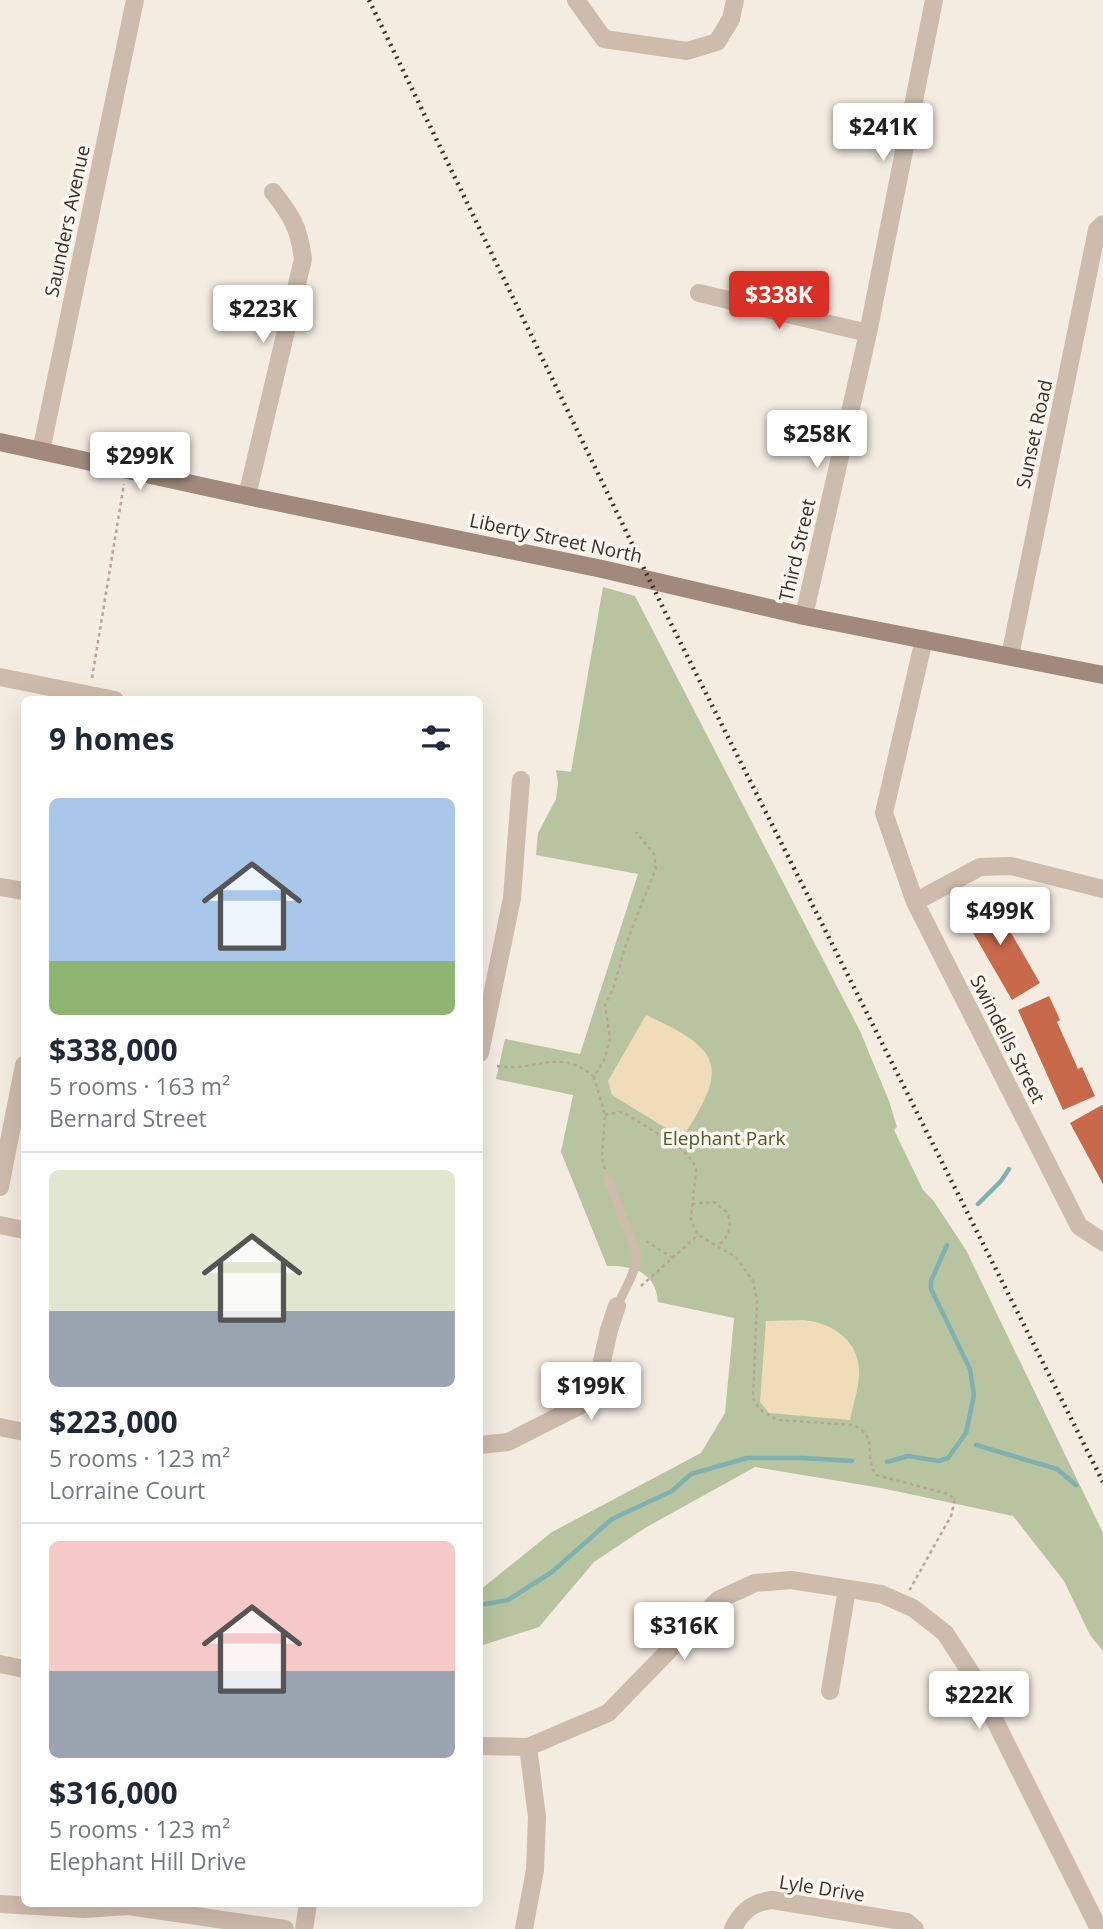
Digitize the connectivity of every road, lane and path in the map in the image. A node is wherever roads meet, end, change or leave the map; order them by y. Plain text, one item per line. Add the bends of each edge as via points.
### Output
1 (135, 0) edge
2 (576, 0) edge
3 (735, 0) edge
4 (934, 0) edge
5 (273, 192) dead end
6 (1103, 224) edge
7 (699, 293) dead end
8 (868, 333) junction
9 (0, 442) edge
10 (41, 451) junction
11 (127, 469) junction
12 (247, 496) junction
13 (804, 616) junction
14 (924, 639) junction
15 (1010, 656) junction
16 (1103, 675) edge
17 (0, 677) edge
18 (89, 695) junction
19 (94, 696) edge
20 (521, 780) dead end
21 (636, 832) dead end
22 (0, 887) edge
23 (1103, 889) edge
24 (21, 890) edge
25 (915, 902) junction
26 (483, 1038) edge
27 (497, 1066) dead end
28 (594, 1077) junction
29 (21, 1080) edge
30 (604, 1115) junction
31 (608, 1179) joint
32 (0, 1187) edge
33 (692, 1204) junction
34 (0, 1225) edge
35 (21, 1229) edge
36 (627, 1229) junction
37 (698, 1235) junction
38 (1103, 1242) edge
39 (718, 1245) junction
40 (673, 1258) junction
41 (637, 1289) dead end
42 (617, 1306) joint
43 (0, 1427) edge
44 (21, 1431) edge
45 (483, 1445) edge
46 (847, 1589) junction
47 (903, 1603) junction
48 (0, 1664) edge
49 (21, 1668) edge
50 (830, 1691) dead end
51 (483, 1746) edge
52 (528, 1747) junction
53 (0, 1904) edge
54 (21, 1905) edge
55 (51, 1907) edge
56 (114, 1907) edge
57 (135, 1907) edge
58 (308, 1907) edge
59 (285, 1929) edge
60 (304, 1929) edge
61 (524, 1929) edge
62 (733, 1929) edge
63 (915, 1929) edge
64 (1099, 1929) edge

1 - 10 street, Saunders Avenue
2 - 3 street via 604,39 687,51 717,42 731,19
4 - 8 street, Third Street
5 - 12 street via 292,215 303,259
6 - 15 street, Sunset Road via 1097,229
7 - 8 street
8 - 13 street, Third Street
9 - 10 main road, Liberty Street North
10 - 11 main road, Liberty Street North
11 - 12 main road, Liberty Street North
11 - 18 path
12 - 13 main road, Liberty Street North via 603,569
13 - 14 main road, Liberty Street North
14 - 15 main road, Liberty Street North
14 - 25 street, Swindells Street via 884,813
15 - 16 main road, Liberty Street North
17 - 18 street
18 - 19 street
20 - 26 street via 512,898
21 - 28 path via 654,854 656,869 605,1005 610,1038
22 - 24 street
23 - 25 street via 1011,866 980,867
25 - 38 street, Swindells Street via 1079,1226
27 - 28 path via 521,1068 550,1060 578,1065
28 - 30 path
29 - 32 street
30 - 31 path via 602,1157
30 - 33 path via 625,1114 686,1153 696,1170
31 - 36 lane
33 - 37 path via 691,1219
33 - 39 path via 714,1202 727,1212 729,1231
34 - 35 street
36 - 40 path
36 - 42 lane via 636,1262
37 - 39 path
37 - 40 path
39 - 47 path via 736,1258 754,1282 753,1398 763,1412 778,1420 863,1429 869,1436 876,1475 955,1499 955,1509
40 - 41 path
42 - 45 street via 596,1388 587,1402 508,1442
43 - 44 street
46 - 47 street
46 - 50 street
46 - 52 street via 791,1580 755,1583 718,1600 608,1713
47 - 64 street via 945,1633 971,1673
48 - 49 street
51 - 52 street
52 - 61 street via 537,1817 535,1870
53 - 54 street
55 - 56 street
57 - 59 street
58 - 60 street
62 - 63 street, Lyle Drive via 750,1906 772,1900 907,1922

